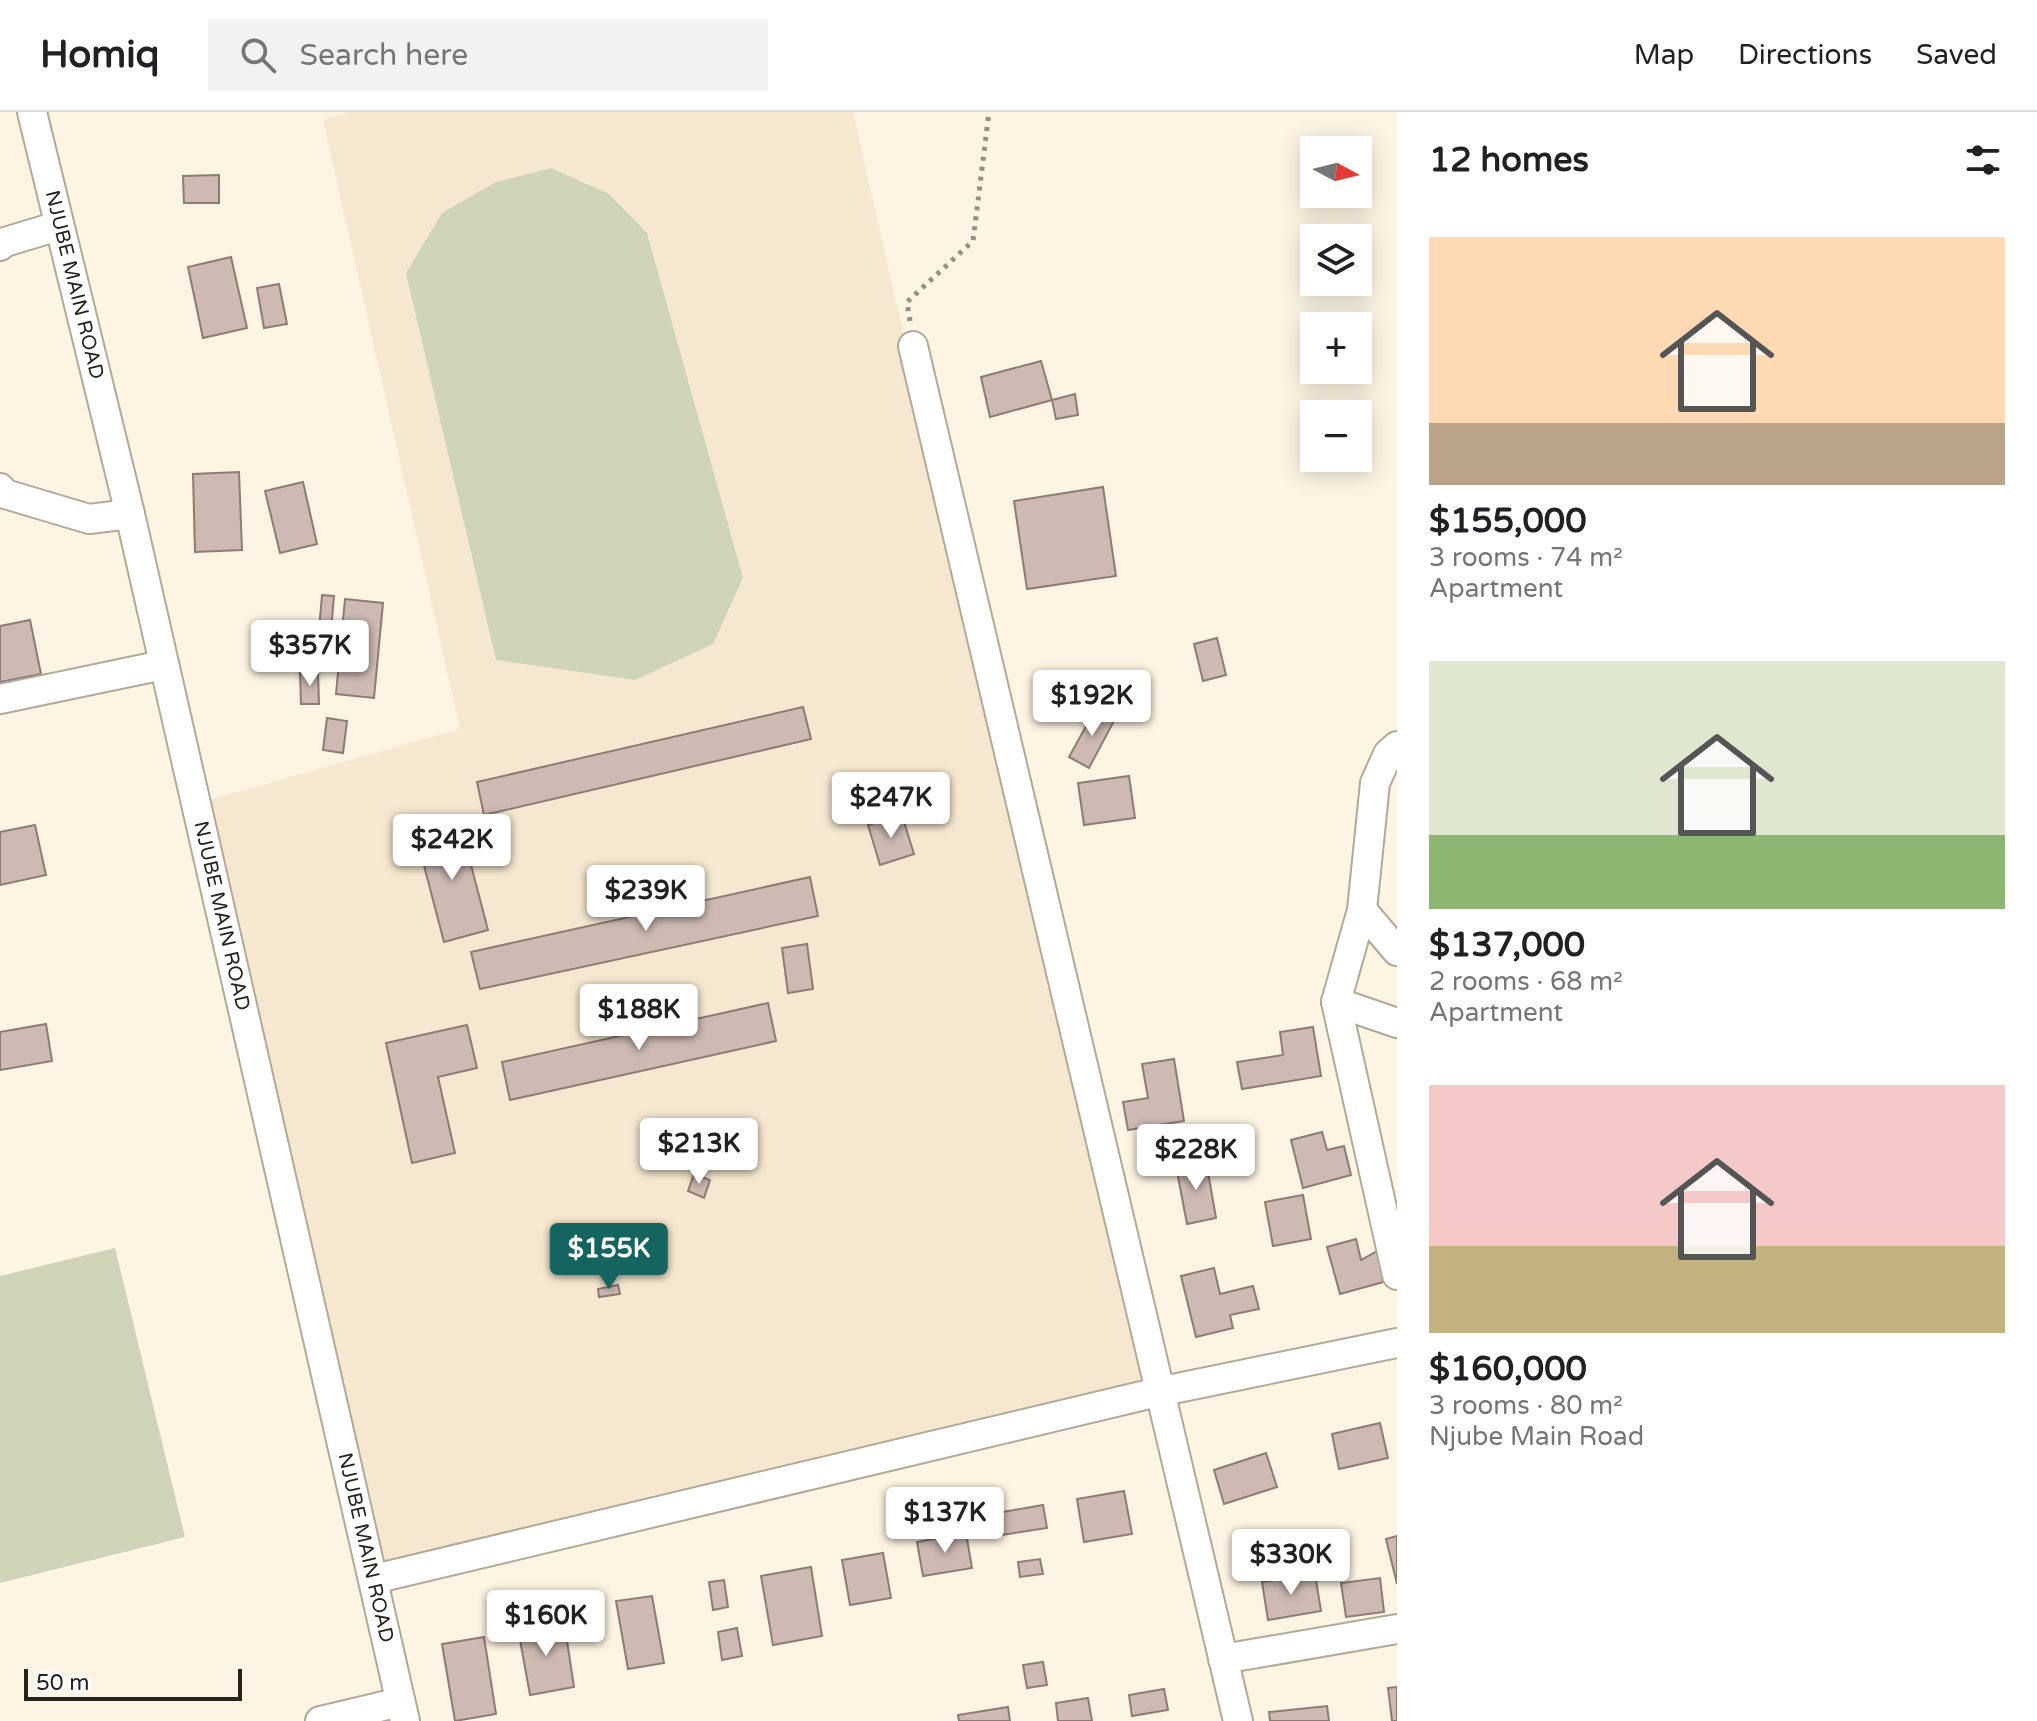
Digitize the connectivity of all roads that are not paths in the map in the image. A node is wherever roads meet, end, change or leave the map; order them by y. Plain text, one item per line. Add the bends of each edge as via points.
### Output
1 (32, 112) edge
2 (58, 226) junction
3 (0, 246) edge
4 (913, 346) road end
5 (0, 488) edge
6 (130, 514) junction
7 (163, 665) junction
8 (0, 699) edge
9 (1397, 746) edge
10 (1362, 910) junction
11 (1397, 951) edge
12 (1336, 1002) junction
13 (1397, 1023) edge
14 (1397, 1275) edge
15 (1397, 1343) edge
16 (1158, 1392) junction
17 (374, 1579) junction
18 (1397, 1629) edge
19 (1223, 1659) junction
20 (403, 1712) edge
21 (320, 1721) edge
22 (1238, 1721) edge

1 - 2 street, NJUBE MAIN ROAD
2 - 3 street
2 - 6 street, NJUBE MAIN ROAD
4 - 16 street
5 - 6 street via 5,494 89,519
6 - 7 street, NJUBE MAIN ROAD
7 - 8 street
7 - 17 street, NJUBE MAIN ROAD
9 - 10 street via 1375,783
10 - 11 street
10 - 12 street
12 - 13 street
12 - 14 street
15 - 16 street
16 - 17 street
16 - 19 street
17 - 20 street, NJUBE MAIN ROAD
18 - 19 street
19 - 22 street
20 - 21 street

